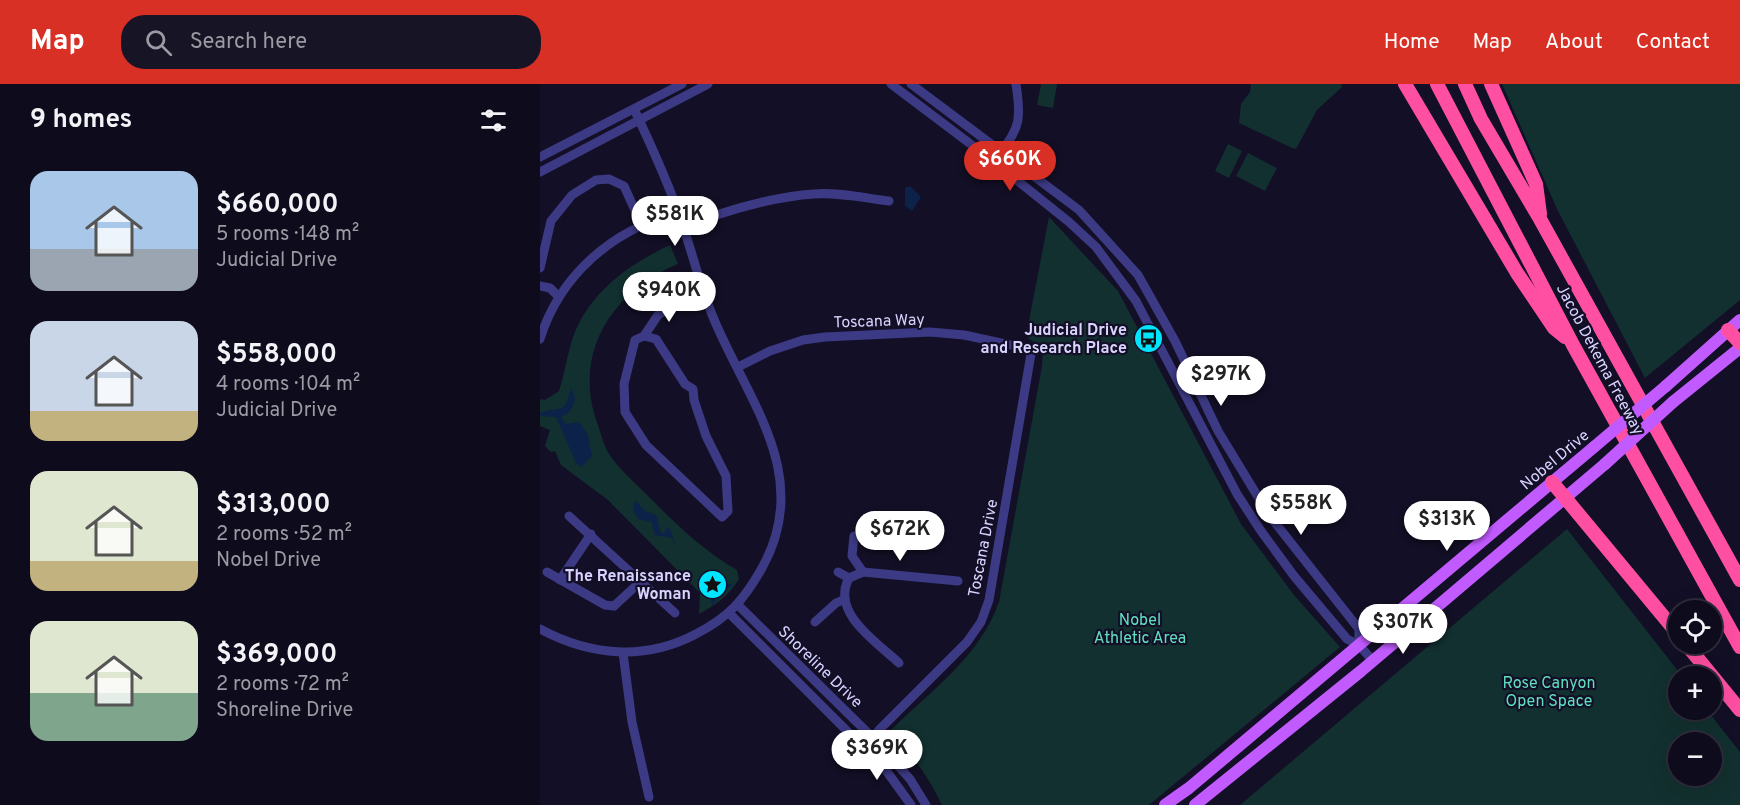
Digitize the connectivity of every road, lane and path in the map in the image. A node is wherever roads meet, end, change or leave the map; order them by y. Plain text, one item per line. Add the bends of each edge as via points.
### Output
1 (682, 84) edge
2 (708, 84) edge
3 (891, 84) edge
4 (911, 84) edge
5 (1016, 84) edge
6 (1405, 84) edge
7 (1437, 84) edge
8 (1465, 84) edge
9 (1491, 84) edge
10 (634, 109) junction
11 (640, 121) junction
12 (1001, 151) junction
13 (540, 157) edge
14 (993, 161) junction
15 (540, 172) edge
16 (889, 201) dead end
17 (678, 213) junction
18 (1540, 219) junction
19 (642, 226) junction
20 (683, 226) junction
21 (540, 268) edge
22 (540, 286) edge
23 (558, 296) junction
24 (683, 300) dead end
25 (1740, 320) edge
26 (1728, 330) junction
27 (644, 336) junction
28 (540, 339) edge
29 (1740, 343) edge
30 (1573, 345) junction
31 (1025, 348) joint
32 (1740, 348) edge
33 (738, 367) junction
34 (1552, 482) junction
35 (1566, 497) junction
36 (569, 516) dead end
37 (591, 534) junction
38 (854, 536) dead end
39 (546, 572) dead end
40 (838, 572) dead end
41 (863, 572) junction
42 (849, 579) junction
43 (560, 580) junction
44 (1740, 580) edge
45 (957, 581) dead end
46 (639, 583) junction
47 (845, 599) junction
48 (738, 605) junction
49 (675, 613) dead end
50 (730, 614) junction
51 (815, 622) dead end
52 (1668, 622) edge
53 (540, 630) edge
54 (1359, 645) junction
55 (1740, 647) edge
56 (623, 652) junction
57 (1694, 654) edge
58 (1373, 661) junction
59 (899, 663) dead end
60 (1740, 710) edge
61 (874, 739) junction
62 (865, 749) junction
63 (649, 797) dead end
64 (911, 805) edge
65 (926, 805) edge
66 (1165, 805) edge
67 (1195, 805) edge

1 - 10 street
2 - 11 street
3 - 14 street
4 - 12 street
5 - 12 street via 1021,114 1018,128
6 - 30 highway via 1517,273 1554,328
7 - 30 highway, Jacob Dekema Freeway
8 - 18 highway, Jacob Dekema Freeway via 1481,119
9 - 18 highway via 1536,184
10 - 11 street
10 - 13 street
11 - 15 street
11 - 17 street
12 - 14 street
12 - 54 street via 1079,210 1138,275 1218,431 1269,515 1359,629
14 - 54 street via 1069,222 1126,284 1238,494 1294,576 1347,639
16 - 20 street via 817,194 794,196
17 - 19 street
17 - 20 street
18 - 44 highway, Jacob Dekema Freeway
19 - 21 street via 624,186 609,179 596,180 572,195 551,221
19 - 23 street via 595,254
20 - 33 street via 713,316
22 - 23 street via 550,288
23 - 28 street
24 - 27 street via 658,315
25 - 26 main road, Nobel Drive
26 - 29 highway
26 - 34 main road, Nobel Drive, bridge
27 - 27 street via 635,340 628,361 625,412 646,445 722,516 728,511 726,476 706,436 693,389 685,384 656,339
30 - 55 highway, Jacob Dekema Freeway
31 - 33 street, Toscana Way via 930,332 825,337 770,351
31 - 61 street, Toscana Drive via 1032,358 989,600 981,622 967,642
32 - 35 main road, bridge
33 - 48 street via 772,441 781,493 772,549
34 - 35 highway
34 - 54 main road, Nobel Drive
35 - 52 highway
35 - 58 main road
36 - 37 street
37 - 43 street
37 - 46 street
38 - 41 street via 852,556
39 - 43 street
40 - 42 street
41 - 42 street
41 - 45 street
42 - 47 street
43 - 46 street via 615,608
46 - 49 street
47 - 51 street
47 - 59 street via 853,620
48 - 50 street
48 - 61 street, Shoreline Drive
50 - 56 street via 672,645 645,652
50 - 62 street, Shoreline Drive
53 - 56 street via 576,646
54 - 58 street
54 - 66 main road, Nobel Drive
56 - 63 street via 632,722
57 - 60 highway
58 - 67 main road
61 - 62 street, Toscana Drive
61 - 65 street, Shoreline Drive via 910,779
62 - 64 street, Shoreline Drive via 885,768

